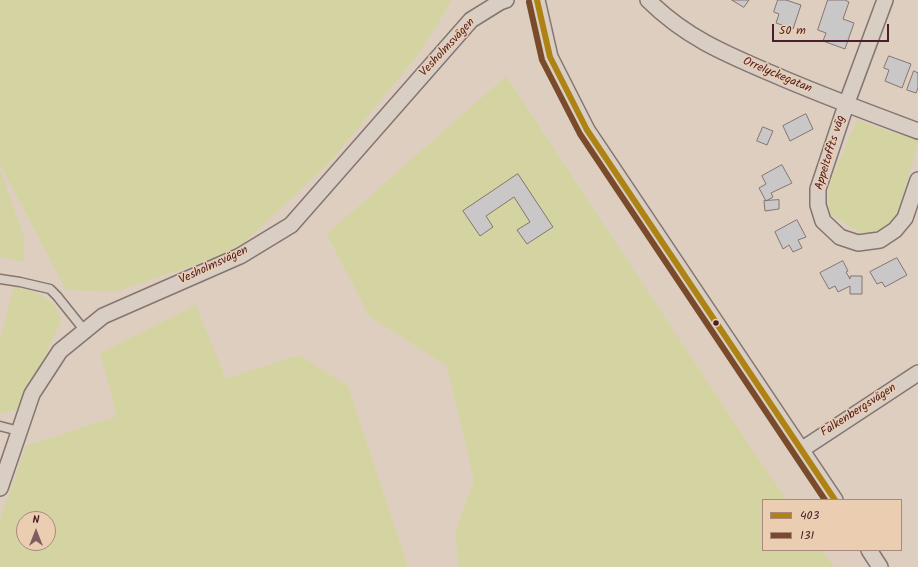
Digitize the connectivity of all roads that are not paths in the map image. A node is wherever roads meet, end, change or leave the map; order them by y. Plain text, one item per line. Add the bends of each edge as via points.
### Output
1 (506, 0) edge
2 (537, 0) edge
3 (648, 0) edge
4 (885, 0) edge
5 (846, 105) junction
6 (918, 131) edge
7 (918, 180) edge
8 (0, 279) edge
9 (85, 331) junction
10 (918, 373) edge
11 (0, 426) edge
12 (19, 431) junction
13 (801, 450) junction
14 (0, 488) edge
15 (835, 499) edge
16 (870, 551) edge
17 (880, 567) edge

1 - 9 street, Vesholmsvägen via 471,20 291,225 240,256 104,316
2 - 13 street via 550,57 587,130
3 - 5 street, Orrelyckegatan via 666,17 706,44 733,58
4 - 5 street, Appeltoffts väg
5 - 6 street, Orrelyckegatan
5 - 7 street, Appeltoffts väg via 818,189 818,205 823,221 840,237 858,243 880,240 895,230 905,218
8 - 9 lane via 50,289
9 - 12 street, Vesholmsvägen via 60,351 32,394
10 - 13 street, Falkenbergsvägen
11 - 12 lane
12 - 14 street, Vesholmsvägen
13 - 15 street
16 - 17 street

